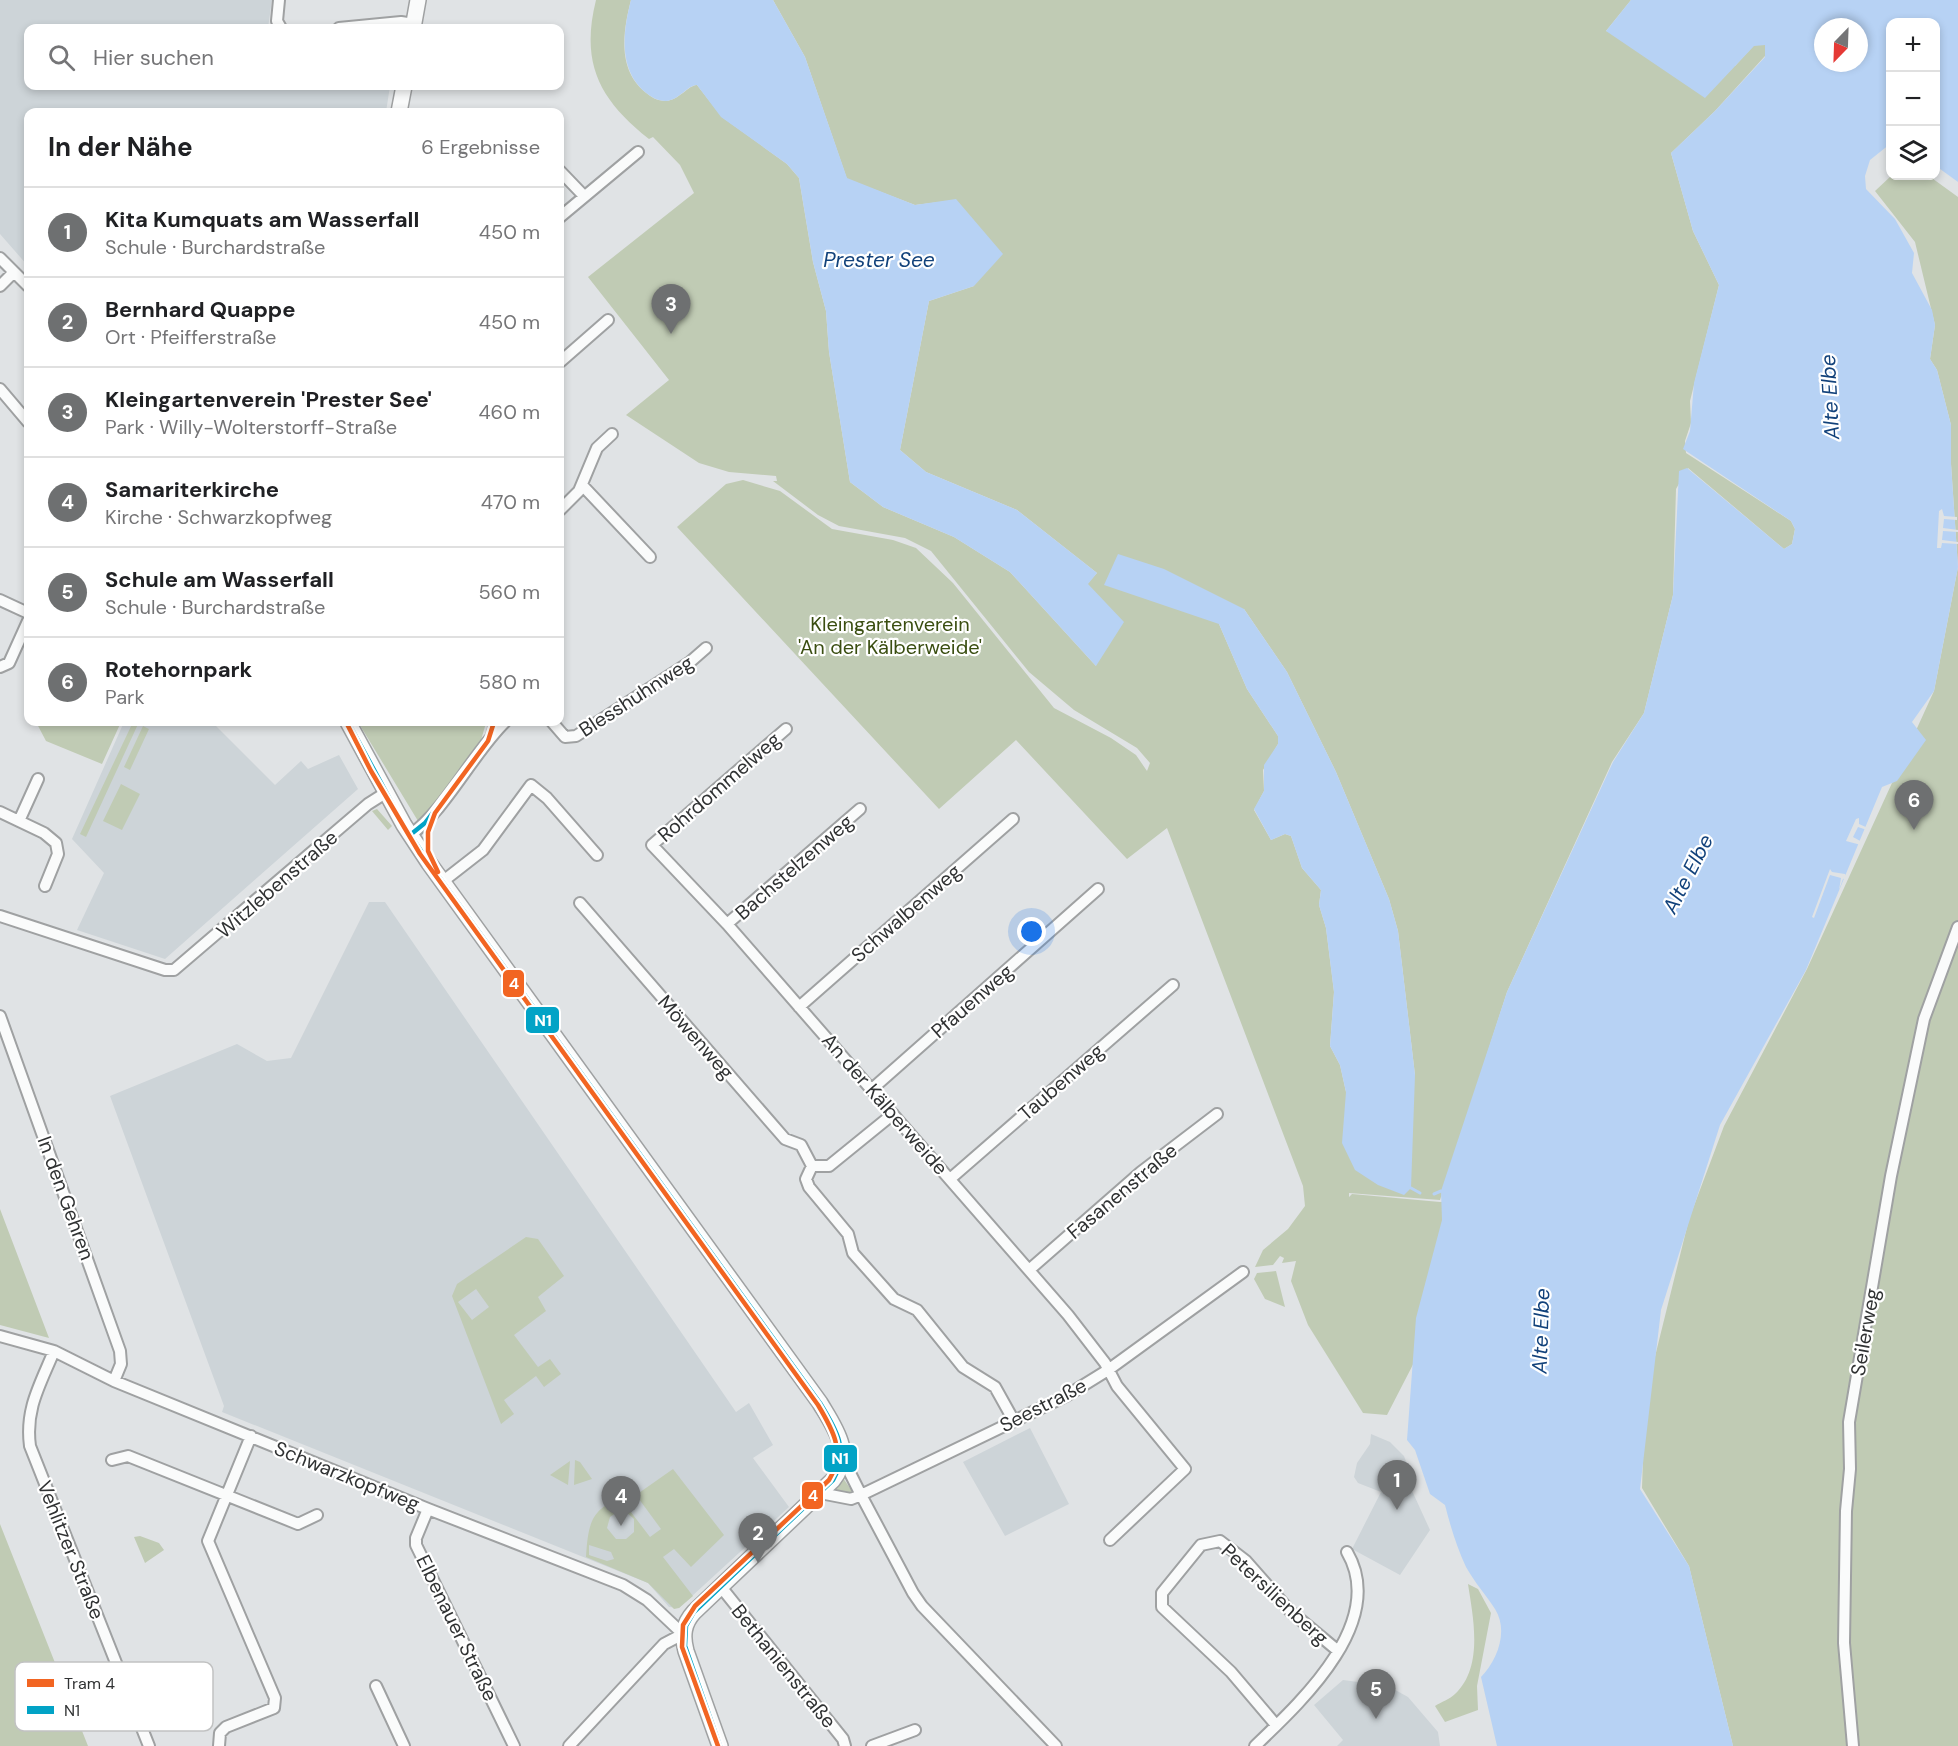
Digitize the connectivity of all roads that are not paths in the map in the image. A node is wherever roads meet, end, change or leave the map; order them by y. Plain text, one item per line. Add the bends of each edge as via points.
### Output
1 (279, 0) edge
2 (418, 0) edge
3 (279, 24) edge
4 (380, 24) edge
5 (408, 24) edge
6 (414, 24) edge
7 (403, 90) edge
8 (400, 108) edge
9 (638, 152) dead end
10 (564, 175) edge
11 (584, 196) junction
12 (564, 214) edge
13 (0, 258) edge
14 (14, 272) junction
15 (24, 282) edge
16 (0, 286) edge
17 (608, 320) dead end
18 (564, 358) edge
19 (0, 389) edge
20 (24, 417) edge
21 (612, 434) dead end
22 (582, 485) junction
23 (564, 506) edge
24 (650, 557) dead end
25 (0, 600) edge
26 (24, 611) edge
27 (24, 630) edge
28 (706, 648) dead end
29 (0, 667) edge
30 (350, 726) edge
31 (501, 726) edge
32 (555, 726) edge
33 (786, 729) dead end
34 (38, 778) dead end
35 (387, 792) junction
36 (860, 809) dead end
37 (0, 812) edge
38 (1013, 819) dead end
39 (19, 821) junction
40 (410, 835) junction
41 (652, 845) joint
42 (597, 855) dead end
43 (442, 882) junction
44 (45, 886) dead end
45 (1098, 889) dead end
46 (580, 903) dead end
47 (0, 916) edge
48 (727, 924) junction
49 (1958, 927) edge
50 (1173, 985) dead end
51 (799, 1007) junction
52 (0, 1016) edge
53 (872, 1089) junction
54 (893, 1114) junction
55 (1217, 1114) dead end
56 (812, 1166) junction
57 (950, 1179) junction
58 (1029, 1270) junction
59 (1243, 1272) dead end
60 (0, 1336) edge
61 (54, 1351) junction
62 (1108, 1370) junction
63 (114, 1380) junction
64 (1014, 1421) junction
65 (251, 1436) junction
66 (112, 1460) dead end
67 (841, 1465) junction
68 (820, 1493) junction
69 (226, 1495) junction
70 (861, 1495) junction
71 (428, 1509) junction
72 (317, 1515) dead end
73 (1110, 1540) dead end
74 (1347, 1552) dead end
75 (721, 1587) junction
76 (683, 1634) junction
77 (1337, 1650) junction
78 (116, 1662) edge
79 (376, 1686) dead end
80 (1276, 1725) junction
81 (143, 1731) edge
82 (915, 1731) dead end
83 (149, 1746) edge
84 (219, 1746) edge
85 (404, 1746) edge
86 (514, 1746) edge
87 (569, 1746) edge
88 (720, 1746) edge
89 (845, 1746) edge
90 (872, 1746) edge
91 (1056, 1746) edge
92 (1256, 1746) edge
93 (1853, 1746) edge

1 - 3 street
2 - 6 main road
4 - 5 street
7 - 8 main road
9 - 11 street
10 - 11 street
11 - 12 street
13 - 14 street
14 - 15 street
14 - 16 street
17 - 18 street
19 - 20 street
21 - 22 street via 597,448
22 - 23 street
22 - 24 street
25 - 26 street
27 - 29 street via 9,663
28 - 32 street, Blesshuhnweg via 690,663 576,736 565,737
30 - 35 main road
31 - 40 street via 425,823
33 - 41 street, Rohrdommelweg
34 - 39 street
35 - 40 main road
35 - 47 street, Witzlebenstraße via 368,804 177,969 165,970
36 - 48 street, Bachstelzenweg
37 - 39 street
38 - 51 street, Schwalbenweg
39 - 44 street via 56,843 58,854
40 - 43 main road
41 - 48 street, An der Kälberweide
42 - 43 street via 548,798 531,785 480,854
43 - 67 main road via 820,1403 839,1436
45 - 53 street, Pfauenweg
46 - 56 street, Möwenweg via 785,1139 801,1145
48 - 51 street, An der Kälberweide
49 - 93 street, Seilerweg via 1924,1019 1891,1176 1849,1422 1844,1643
50 - 57 street, Taubenweg
51 - 53 street, An der Kälberweide
52 - 63 street, In den Gehren via 120,1352 121,1364
53 - 54 street, An der Kälberweide
54 - 56 street via 829,1166
54 - 57 street, An der Kälberweide
55 - 58 street, Fasanenstraße via 1141,1172
56 - 64 street via 806,1179 809,1187 848,1234 853,1252 894,1299 917,1310 963,1367 995,1387
57 - 58 street, An der Kälberweide
58 - 62 street, An der Kälberweide
59 - 62 street, Seestraße
60 - 61 street, Schwarzkopfweg
61 - 63 street, Schwarzkopfweg
61 - 78 street, Vehlitzer Straße via 32,1404 27,1424 30,1446
62 - 64 street, Seestraße
62 - 73 street, An der Kälberweide via 1185,1469
63 - 65 street, Schwarzkopfweg
64 - 70 street, Seestraße
65 - 69 street
65 - 71 street, Schwarzkopfweg
66 - 69 street via 128,1456
67 - 68 main road
67 - 70 street via 849,1471
68 - 70 street via 851,1499
68 - 75 main road
69 - 72 street via 298,1524
69 - 84 street via 208,1541 275,1698 274,1708 226,1727 220,1733
70 - 91 street via 922,1606
71 - 76 street, Schwarzkopfweg via 623,1585 647,1600
71 - 86 street, Elbenauer Straße via 416,1545
74 - 77 street via 1358,1574 1359,1596
75 - 76 main road via 689,1617
75 - 89 street, Bethanienstraße
76 - 87 street via 664,1644
76 - 88 main road
77 - 80 street via 1319,1683
77 - 80 street, Petersilienberg via 1290,1611 1246,1561 1220,1541 1201,1545 1162,1593 1162,1607 1231,1672
79 - 85 street
80 - 92 street
81 - 83 street, Vehlitzer Straße
82 - 90 street

